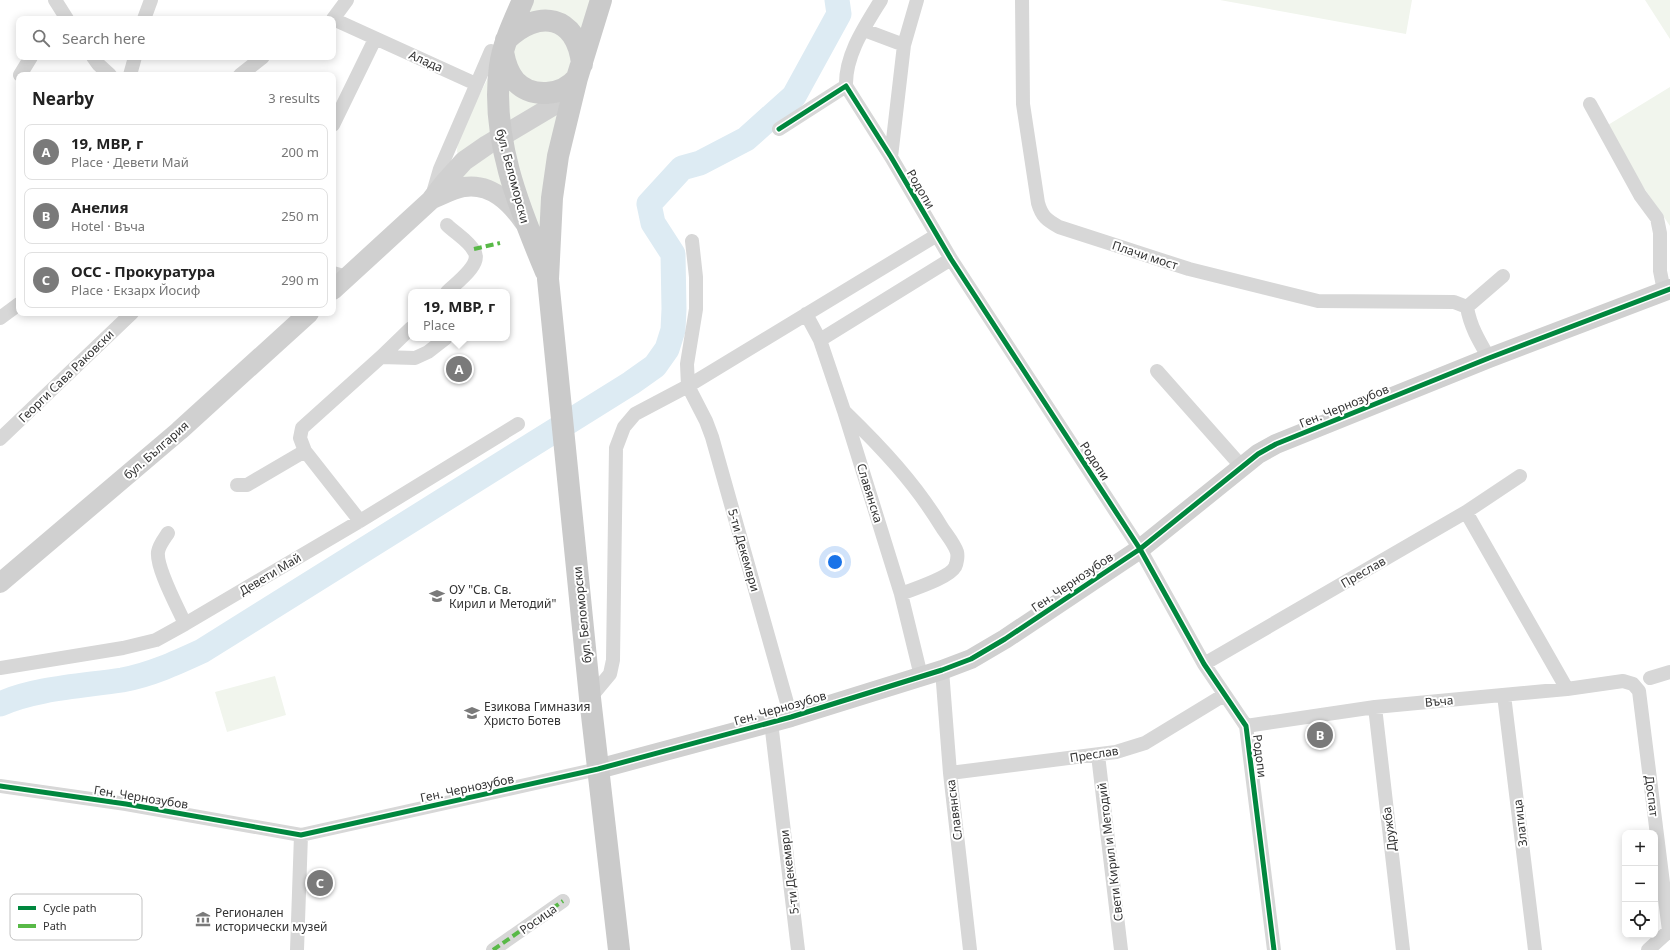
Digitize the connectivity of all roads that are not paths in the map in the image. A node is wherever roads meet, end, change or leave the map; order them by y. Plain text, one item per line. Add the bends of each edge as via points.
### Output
1 (151, 0) edge
2 (347, 0) edge
3 (522, 0) edge
4 (601, 0) edge
5 (881, 0) edge
6 (917, 0) edge
7 (1022, 0) edge
8 (145, 16) edge
9 (335, 16) edge
10 (336, 20) edge
11 (864, 30) junction
12 (375, 39) junction
13 (904, 45) junction
14 (500, 48) junction
15 (29, 60) edge
16 (95, 60) edge
17 (134, 60) edge
18 (259, 60) edge
19 (21, 72) edge
20 (107, 72) edge
21 (131, 72) edge
22 (244, 72) edge
23 (577, 78) junction
24 (476, 84) junction
25 (846, 86) junction
26 (1590, 104) dead end
27 (336, 119) edge
28 (779, 129) dead end
29 (501, 136) junction
30 (890, 156) junction
31 (431, 200) junction
32 (447, 225) dead end
33 (526, 225) junction
34 (937, 235) junction
35 (692, 241) dead end
36 (951, 259) junction
37 (340, 275) edge
38 (1503, 276) dead end
39 (548, 279) junction
40 (450, 289) edge
41 (1667, 290) edge
42 (16, 306) edge
43 (1467, 307) junction
44 (806, 314) junction
45 (129, 316) edge
46 (305, 316) edge
47 (0, 318) edge
48 (408, 331) edge
49 (820, 340) junction
50 (442, 341) edge
51 (381, 357) junction
52 (1489, 358) junction
53 (1157, 371) dead end
54 (688, 386) junction
55 (844, 411) junction
56 (518, 424) dead end
57 (0, 439) edge
58 (304, 451) junction
59 (1242, 467) junction
60 (1520, 476) dead end
61 (237, 485) dead end
62 (1466, 512) junction
63 (360, 521) junction
64 (168, 533) dead end
65 (1140, 549) junction
66 (0, 583) edge
67 (901, 594) junction
68 (185, 624) junction
69 (1204, 664) junction
70 (0, 668) edge
71 (942, 670) junction
72 (1670, 672) edge
73 (921, 676) junction
74 (1650, 678) dead end
75 (1633, 684) joint
76 (1567, 689) junction
77 (1224, 695) junction
78 (1504, 695) junction
79 (590, 698) junction
80 (1374, 707) junction
81 (791, 716) junction
82 (771, 722) junction
83 (1246, 726) junction
84 (1098, 755) junction
85 (598, 769) junction
86 (950, 773) junction
87 (0, 786) edge
88 (300, 835) junction
89 (563, 901) dead end
90 (1670, 931) edge
91 (297, 950) edge
92 (493, 950) edge
93 (619, 950) edge
94 (798, 950) edge
95 (970, 950) edge
96 (1121, 950) edge
97 (1274, 950) edge
98 (1403, 950) edge
99 (1535, 950) edge
100 (1648, 950) edge

1 - 8 street
2 - 9 street
3 - 14 main road, бул. Беломорски
4 - 23 main road, бул. Беломорски
5 - 11 street
6 - 13 street
7 - 43 street, Плачи мост via 1023,104 1038,203 1041,214 1048,221 1059,227 1189,269 1318,301 1454,302
10 - 12 street, Алада
11 - 13 street
11 - 25 street via 849,60
12 - 24 street, Алада
12 - 27 street
13 - 30 street
14 - 23 main road via 510,74 523,88 543,93 556,92
14 - 23 main road via 520,28 530,23 543,20 557,23 574,37 580,50
14 - 24 street
14 - 29 main road, бул. Беломорски via 498,84
15 - 19 street
16 - 20 street
17 - 21 street
18 - 22 street
23 - 29 street
23 - 39 main road, бул. Беломорски via 554,180
24 - 31 street via 440,169
25 - 28 street
25 - 30 street, Родопи
26 - 41 street via 1640,195 1657,218 1660,233 1660,271
29 - 31 street via 464,161
29 - 33 main road, бул. Беломорски
30 - 34 street, Родопи
31 - 33 street via 463,187 485,188 513,207
31 - 37 street
32 - 40 street via 474,249 476,255 473,266
33 - 39 main road, бул. Беломорски
34 - 36 street, Родопи
34 - 44 street
35 - 54 street via 696,309 688,364
36 - 49 street
36 - 65 street, Родопи
38 - 43 street
39 - 79 main road, бул. Беломорски
41 - 52 street, Ген. Чернозубов
42 - 47 street
43 - 52 street via 1474,333
44 - 49 street, Славянска
44 - 54 street
45 - 57 street, Георги Сава Раковски
46 - 66 street, бул. България via 179,431
48 - 51 street
49 - 55 street, Славянска
50 - 51 street via 415,358
51 - 58 street via 302,428 300,438
52 - 59 street, Ген. Чернозубов via 1276,444
53 - 59 street
54 - 79 street via 635,414 628,421 616,448 613,660 610,674
54 - 81 street, 5-ти Декември via 712,438
55 - 67 street, Славянска
55 - 67 street via 881,447 916,489 957,552 956,564 951,571
56 - 63 street, Девети Май
58 - 61 street via 248,486
58 - 63 street
59 - 65 street, Ген. Чернозубов
60 - 62 street, Преслав
62 - 69 street, Преслав
62 - 76 street
63 - 68 street, Девети Май
64 - 68 street via 160,544 159,567
65 - 69 street, Родопи
65 - 71 street, Ген. Чернозубов via 1005,639 971,659
67 - 73 street, Славянска
68 - 70 street, Девети Май via 156,640 123,648
69 - 77 street, Родопи
71 - 73 street, Ген. Чернозубов
71 - 86 street, Славянска
72 - 74 street
73 - 81 street, Ген. Чернозубов
75 - 76 street, Въча via 1623,681
75 - 90 street, Доспат via 1639,691
76 - 78 street, Въча
77 - 83 street, Родопи
77 - 84 street, Преслав via 1145,743
78 - 80 street, Въча
78 - 99 street, Златица
79 - 85 main road, бул. Беломорски
80 - 83 street, Въча
80 - 98 street, Дружба
81 - 82 street, Ген. Чернозубов
82 - 85 street, Ген. Чернозубов
82 - 94 street, 5-ти Декември
83 - 97 street, Родопи
84 - 86 street, Преслав
84 - 96 street, Свети Кирил и Методий
85 - 88 street, Ген. Чернозубов
85 - 93 main road, бул. Беломорски
86 - 95 street, Славянска
87 - 88 street, Ген. Чернозубов via 126,804
88 - 91 street
89 - 92 street, Росица
90 - 100 street

